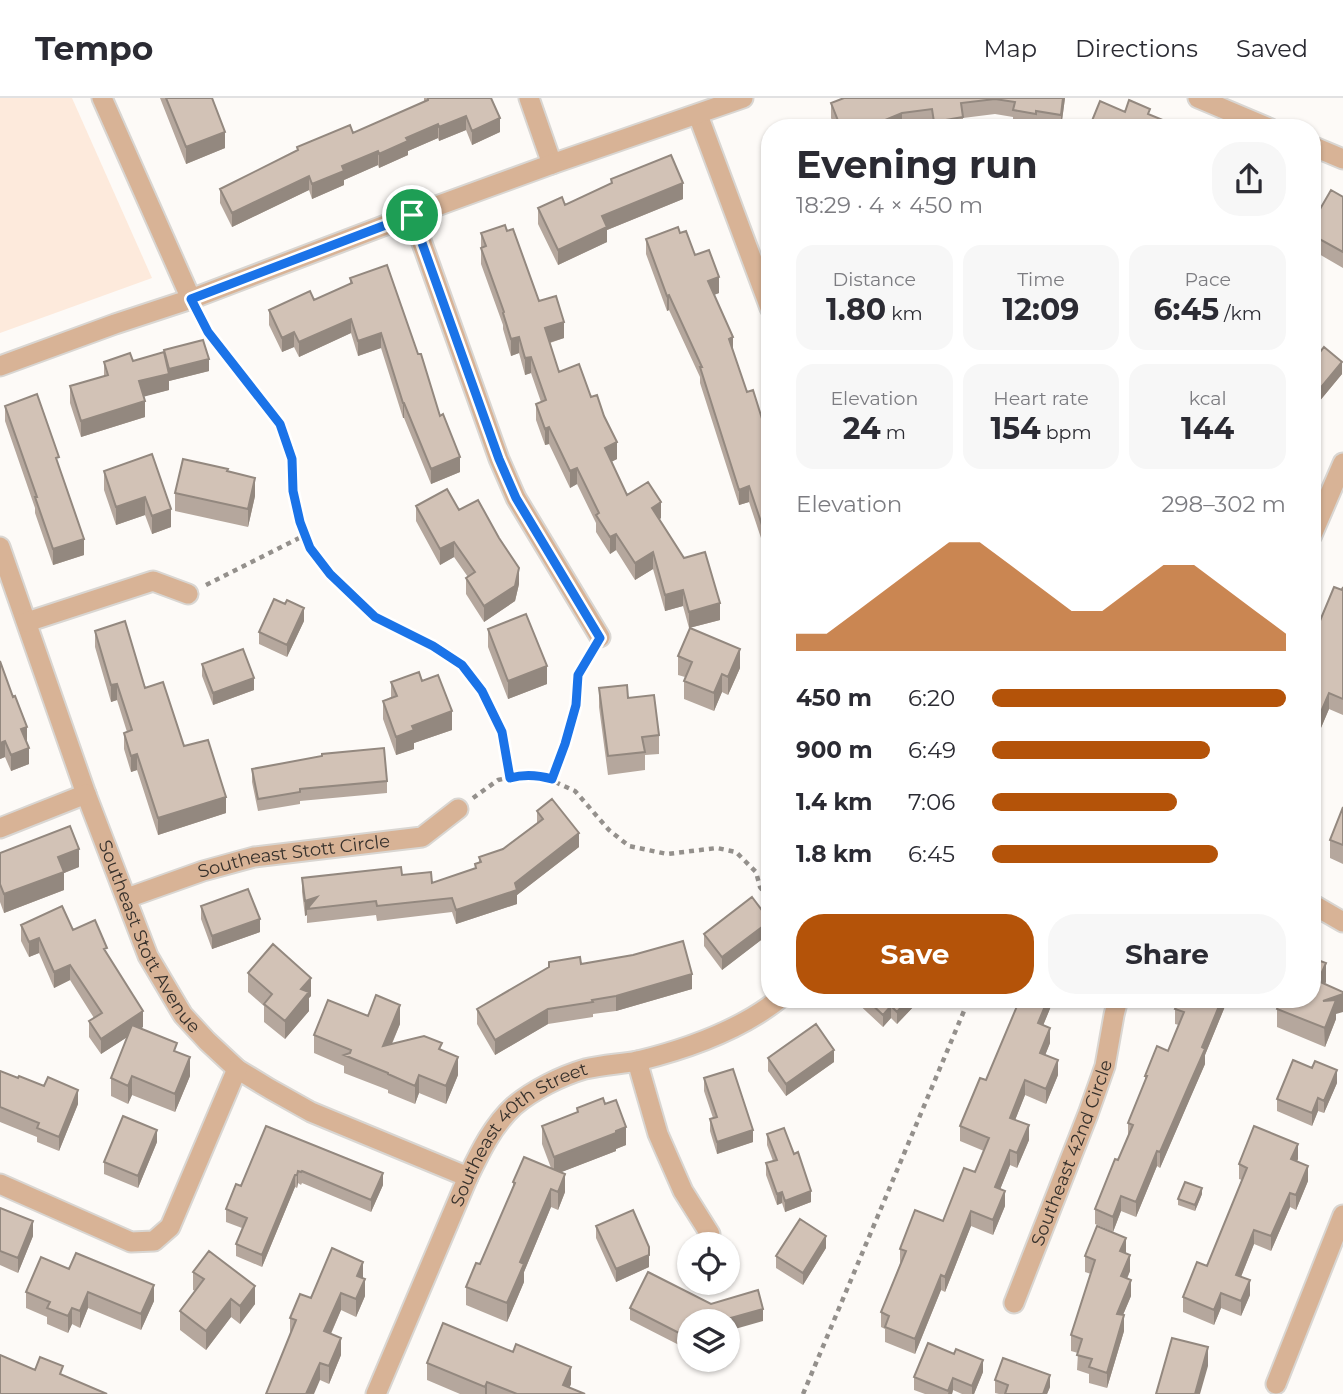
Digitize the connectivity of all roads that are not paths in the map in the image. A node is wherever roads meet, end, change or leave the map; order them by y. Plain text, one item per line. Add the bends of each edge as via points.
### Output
1 (102, 98) edge
2 (529, 98) edge
3 (743, 98) edge
4 (1198, 98) edge
5 (698, 115) junction
6 (1248, 119) edge
7 (1321, 150) edge
8 (1343, 159) edge
9 (552, 164) junction
10 (412, 215) junction
11 (761, 284) edge
12 (191, 299) junction
13 (0, 366) edge
14 (1343, 463) edge
15 (1321, 514) edge
16 (0, 547) edge
17 (188, 594) road end
18 (27, 622) junction
19 (600, 638) road end
20 (86, 794) junction
21 (458, 809) road end
22 (0, 828) edge
23 (127, 898) junction
24 (1321, 909) edge
25 (1343, 922) edge
26 (765, 1008) edge
27 (1116, 1008) edge
28 (637, 1061) junction
29 (237, 1069) junction
30 (468, 1177) junction
31 (0, 1184) edge
32 (1343, 1215) edge
33 (709, 1232) edge
34 (1014, 1303) dead end
35 (1276, 1384) dead end
36 (376, 1394) edge

1 - 12 street
2 - 9 street
3 - 5 street
4 - 6 street
5 - 9 street
5 - 11 street
7 - 8 street
9 - 10 street
10 - 12 street
10 - 19 street via 512,489
12 - 13 street
14 - 15 street
16 - 18 street, Southeast Stott Avenue
17 - 18 street via 153,582
18 - 20 street, Southeast Stott Avenue
20 - 22 street
20 - 23 street, Southeast Stott Avenue
21 - 23 street, Southeast Stott Circle via 422,837 254,858
23 - 29 street, Southeast Stott Avenue via 148,956 183,1015
24 - 25 street
26 - 28 street, Southeast 40th Street via 712,1038
27 - 34 street, Southeast 42nd Circle via 1105,1066
28 - 30 street, Southeast 40th Street via 585,1069 514,1106 484,1144
28 - 33 street via 658,1134 682,1191
29 - 30 street, Southeast Stott Avenue via 310,1112
29 - 31 street via 170,1227 155,1241 131,1242
30 - 36 street, Southeast 40th Street
32 - 35 street

